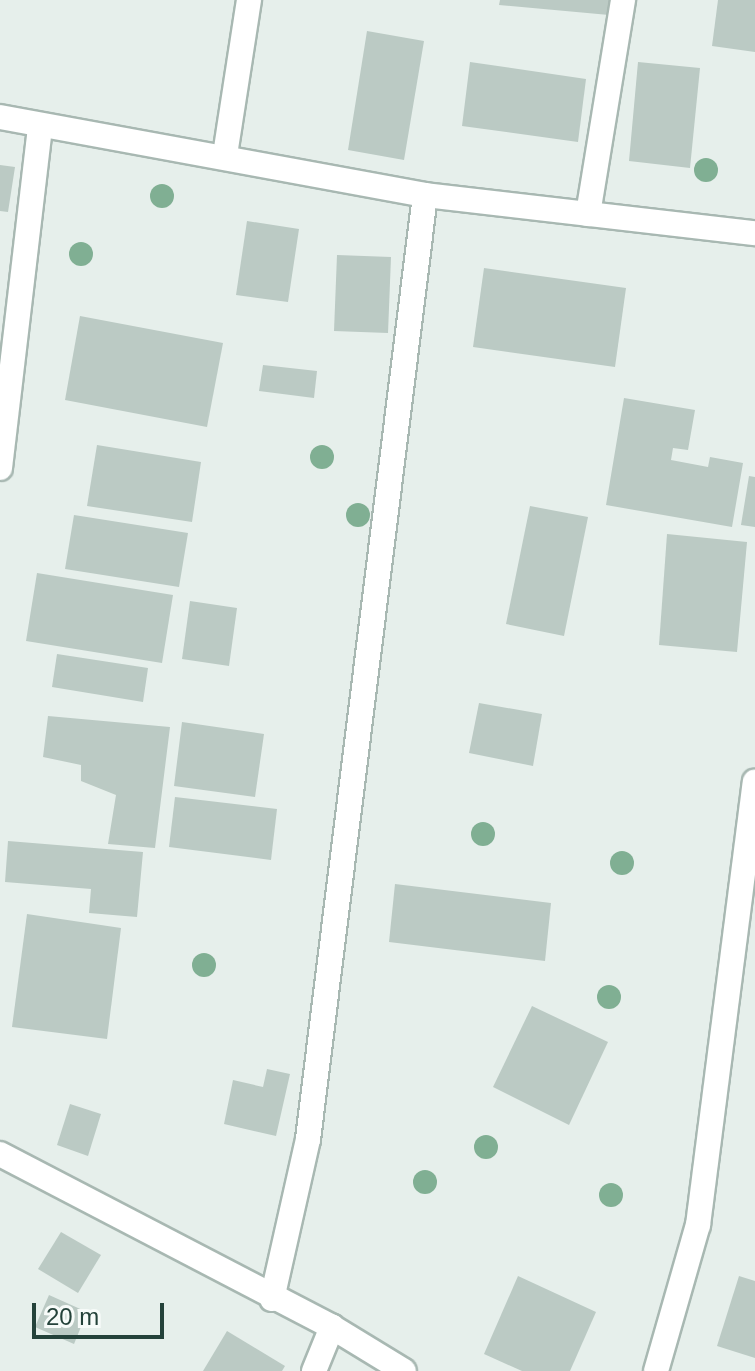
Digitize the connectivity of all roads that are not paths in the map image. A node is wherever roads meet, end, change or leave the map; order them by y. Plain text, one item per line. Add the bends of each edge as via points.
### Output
1 (249, 0) edge
2 (623, 0) edge
3 (0, 117) edge
4 (40, 125) junction
5 (225, 155) junction
6 (425, 195) junction
7 (588, 214) junction
8 (755, 233) edge
9 (0, 468) edge
10 (755, 782) edge
11 (0, 1154) edge
12 (272, 1299) junction
13 (332, 1327) junction
14 (314, 1371) edge
15 (404, 1371) edge
16 (656, 1371) edge

1 - 5 street
2 - 7 street
3 - 4 street
4 - 5 street
4 - 9 street
5 - 6 street
6 - 7 street
6 - 12 street via 308,1139
7 - 8 street
10 - 16 street via 698,1225
11 - 12 street
12 - 13 street
13 - 14 street
13 - 15 street

